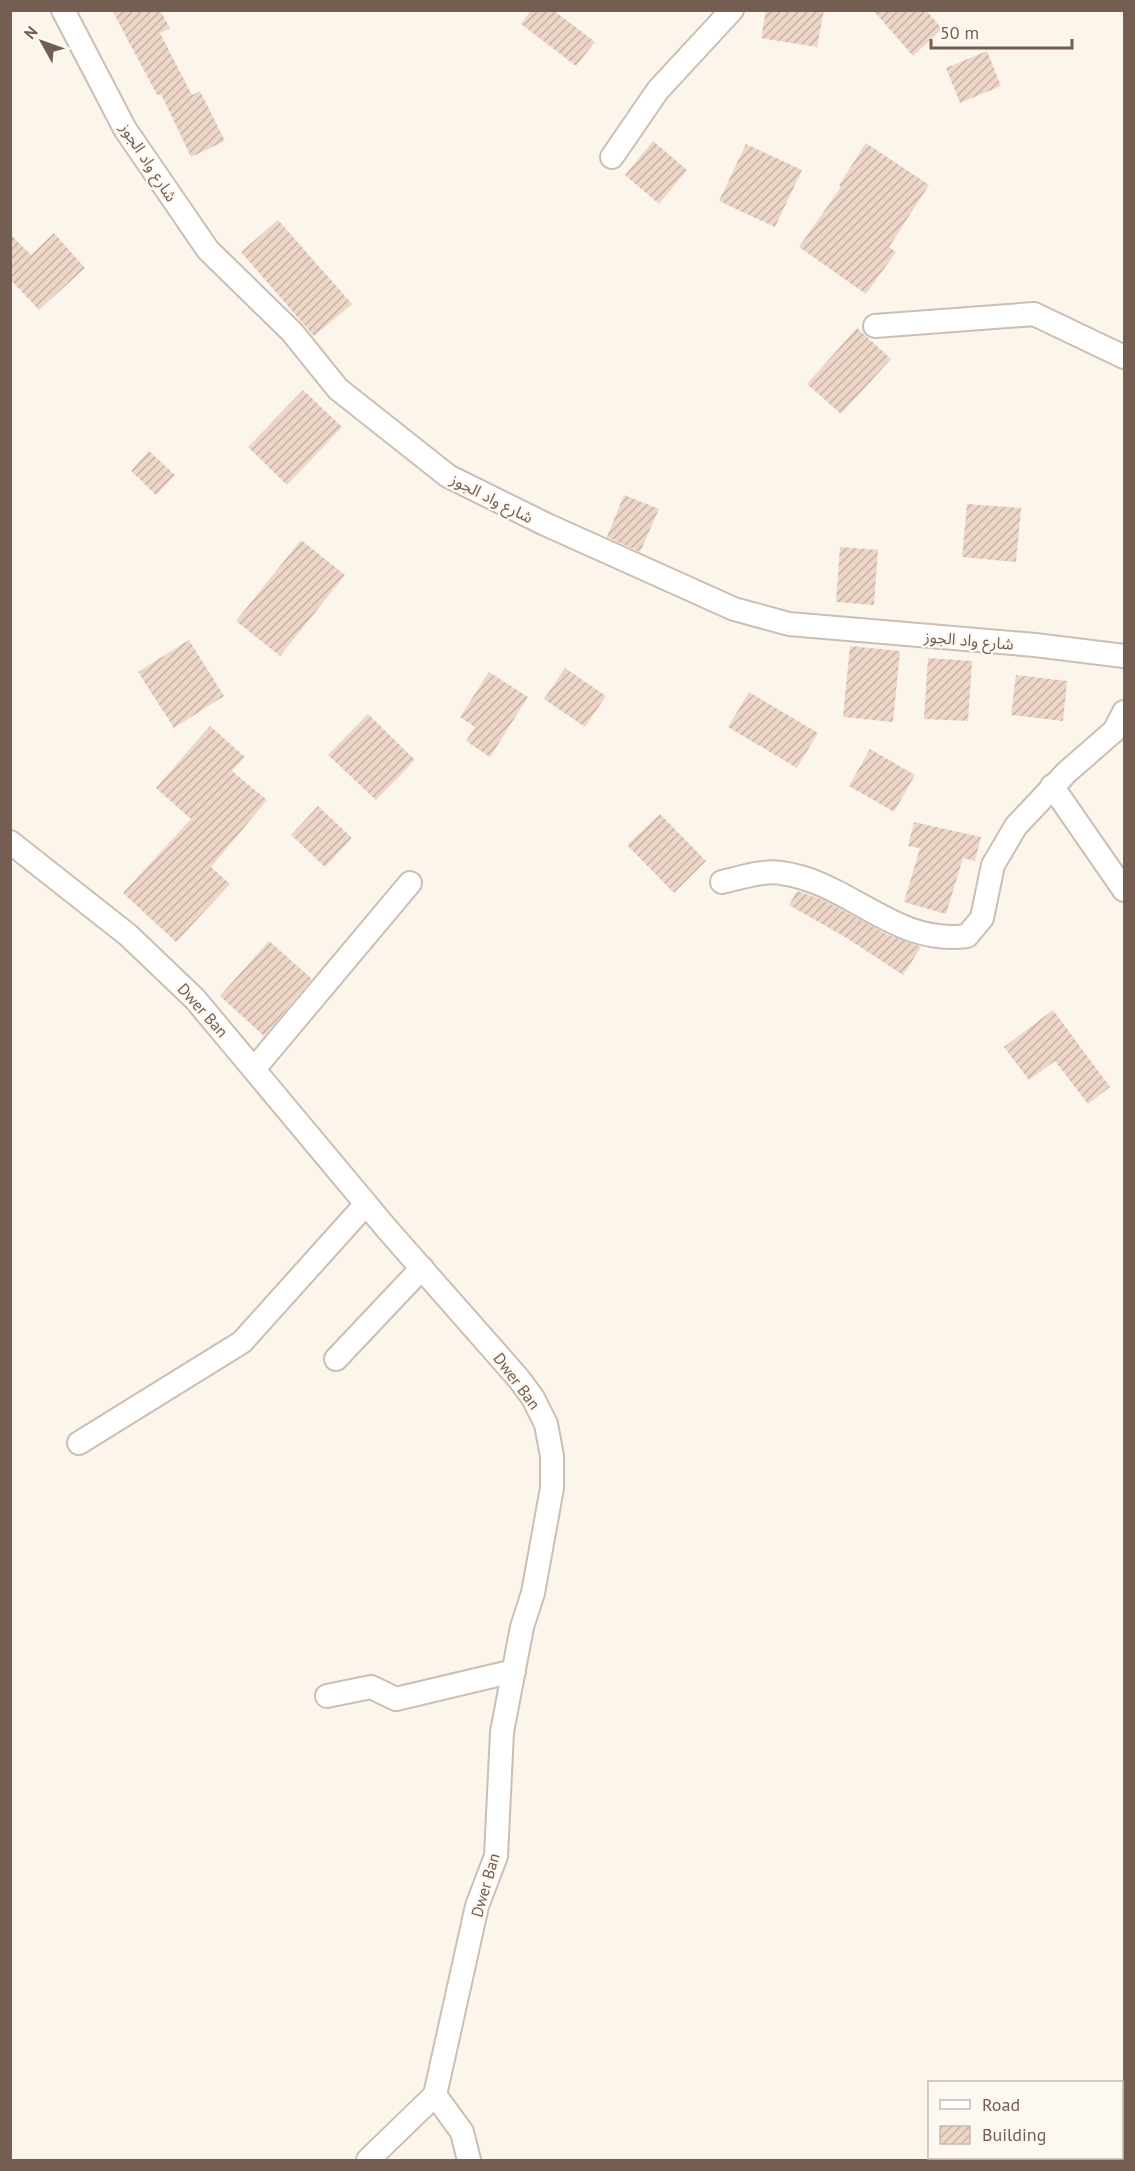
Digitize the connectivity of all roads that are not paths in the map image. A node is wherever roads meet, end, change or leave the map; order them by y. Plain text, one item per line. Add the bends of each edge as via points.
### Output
1 (63, 10) edge
2 (732, 10) edge
3 (612, 157) dead end
4 (875, 326) dead end
5 (1125, 357) edge
6 (1125, 656) edge
7 (1125, 712) edge
8 (1053, 786) junction
9 (10, 842) edge
10 (722, 882) dead end
11 (410, 883) dead end
12 (1125, 890) edge
13 (254, 1069) junction
14 (366, 1204) junction
15 (422, 1268) junction
16 (336, 1359) dead end
17 (79, 1443) dead end
18 (514, 1671) junction
19 (327, 1696) dead end
20 (435, 2095) junction
21 (368, 2160) edge
22 (469, 2160) edge

1 - 6 street, شارع واد الجوز via 125,129 208,250 292,332 338,389 448,476 734,609 789,624
2 - 3 street via 658,90
4 - 5 street via 1034,314
7 - 8 street via 1114,731
8 - 10 street via 1003,845 993,865 982,918 967,936 923,936 841,892 779,872
8 - 12 street
9 - 13 street, Dwer Ban via 154,959 195,999
11 - 13 street
13 - 14 street, Dwer Ban
14 - 15 street, Dwer Ban
14 - 17 street via 242,1342
15 - 16 street
15 - 18 street, Dwer Ban via 528,1391 546,1424 553,1466 551,1496
18 - 19 street via 396,1699 371,1687
18 - 20 street, Dwer Ban via 499,1751 496,1856 477,1906
20 - 21 street
20 - 22 street via 462,2132

